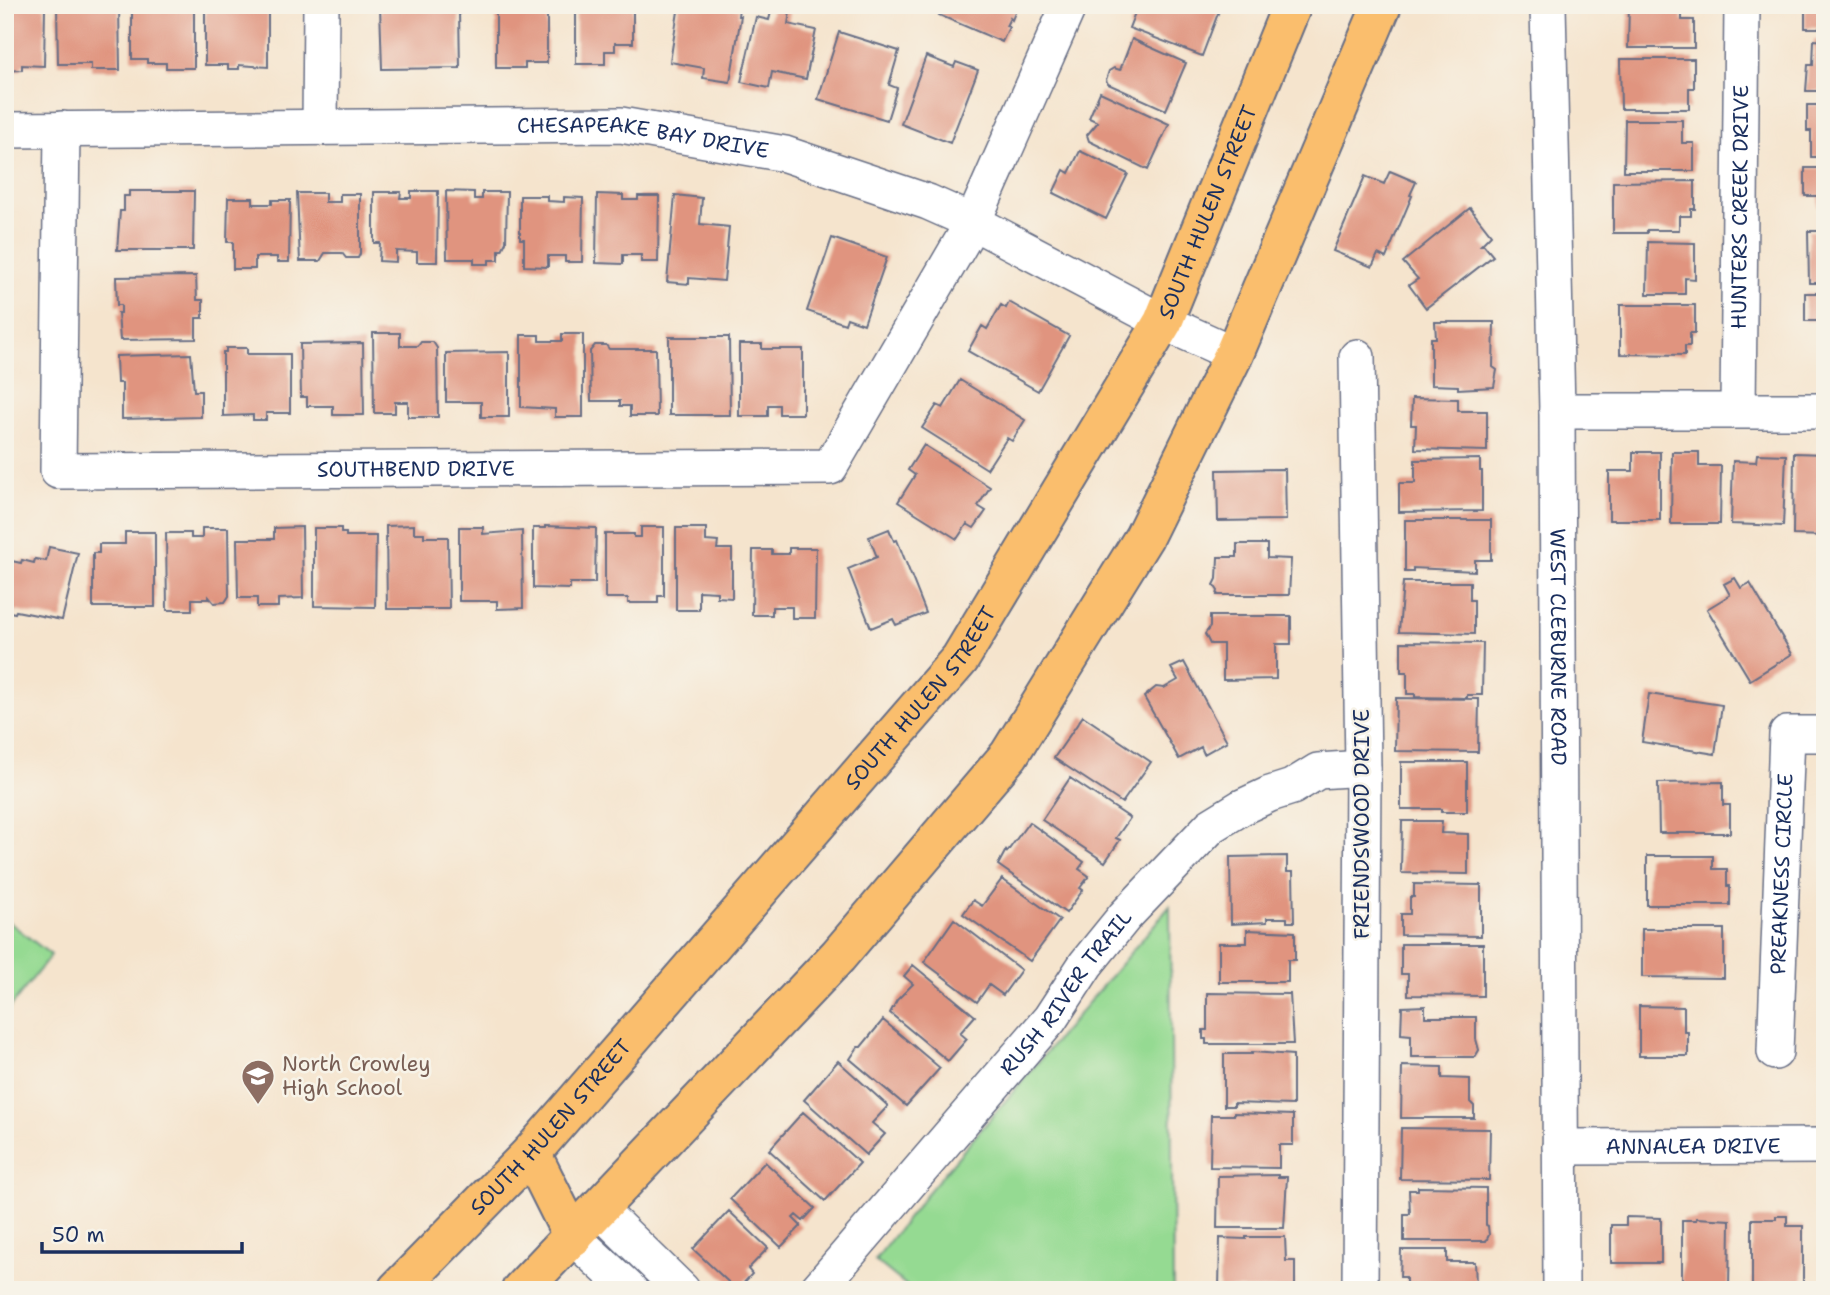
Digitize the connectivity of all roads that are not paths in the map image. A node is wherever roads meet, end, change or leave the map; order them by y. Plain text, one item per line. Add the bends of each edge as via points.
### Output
1 (321, 5) edge
2 (1069, 5) edge
3 (1292, 5) edge
4 (1382, 5) edge
5 (1548, 5) edge
6 (1742, 5) edge
7 (320, 127) junction
8 (62, 129) junction
9 (5, 130) edge
10 (973, 222) junction
11 (1163, 322) junction
12 (1234, 354) junction
13 (1357, 357) dead end
14 (1738, 410) junction
15 (1557, 411) junction
16 (1825, 411) edge
17 (1825, 734) edge
18 (1363, 768) junction
19 (1775, 1052) dead end
20 (1825, 1146) edge
21 (1560, 1147) junction
22 (531, 1153) junction
23 (600, 1210) junction
24 (573, 1237) junction
25 (397, 1290) edge
26 (522, 1290) edge
27 (630, 1290) edge
28 (682, 1290) edge
29 (817, 1290) edge
30 (1360, 1290) edge
31 (1561, 1290) edge

1 - 7 street
2 - 10 street
3 - 11 main road, SOUTH HULEN STREET
4 - 12 main road
5 - 15 street, WEST CLEBURNE ROAD
6 - 14 street, HUNTERS CREEK DRIVE
7 - 8 street, CHESAPEAKE BAY DRIVE
7 - 10 street, CHESAPEAKE BAY DRIVE via 621,125 785,154 928,202
8 - 9 street, CHESAPEAKE BAY DRIVE
8 - 10 street, SOUTHBEND DRIVE via 58,471 830,467
10 - 11 street, CHESAPEAKE BAY DRIVE
11 - 12 street, CHESAPEAKE BAY DRIVE
11 - 22 main road, SOUTH HULEN STREET via 960,659
12 - 23 main road via 1144,537 1009,755 838,956
13 - 18 street, FRIENDSWOOD DRIVE
14 - 15 street
14 - 16 street
15 - 21 street, WEST CLEBURNE ROAD
17 - 19 street, PREAKNESS CIRCLE via 1787,734
18 - 29 street, RUSH RIVER TRAIL via 1318,771 1241,807 1212,826 1125,916 1050,1019
18 - 30 street, FRIENDSWOOD DRIVE
20 - 21 street, ANNALEA DRIVE
21 - 31 street, WEST CLEBURNE ROAD
22 - 23 main road
22 - 24 main road
22 - 25 main road, SOUTH HULEN STREET
23 - 24 main road
23 - 28 street
24 - 26 main road
24 - 27 street

